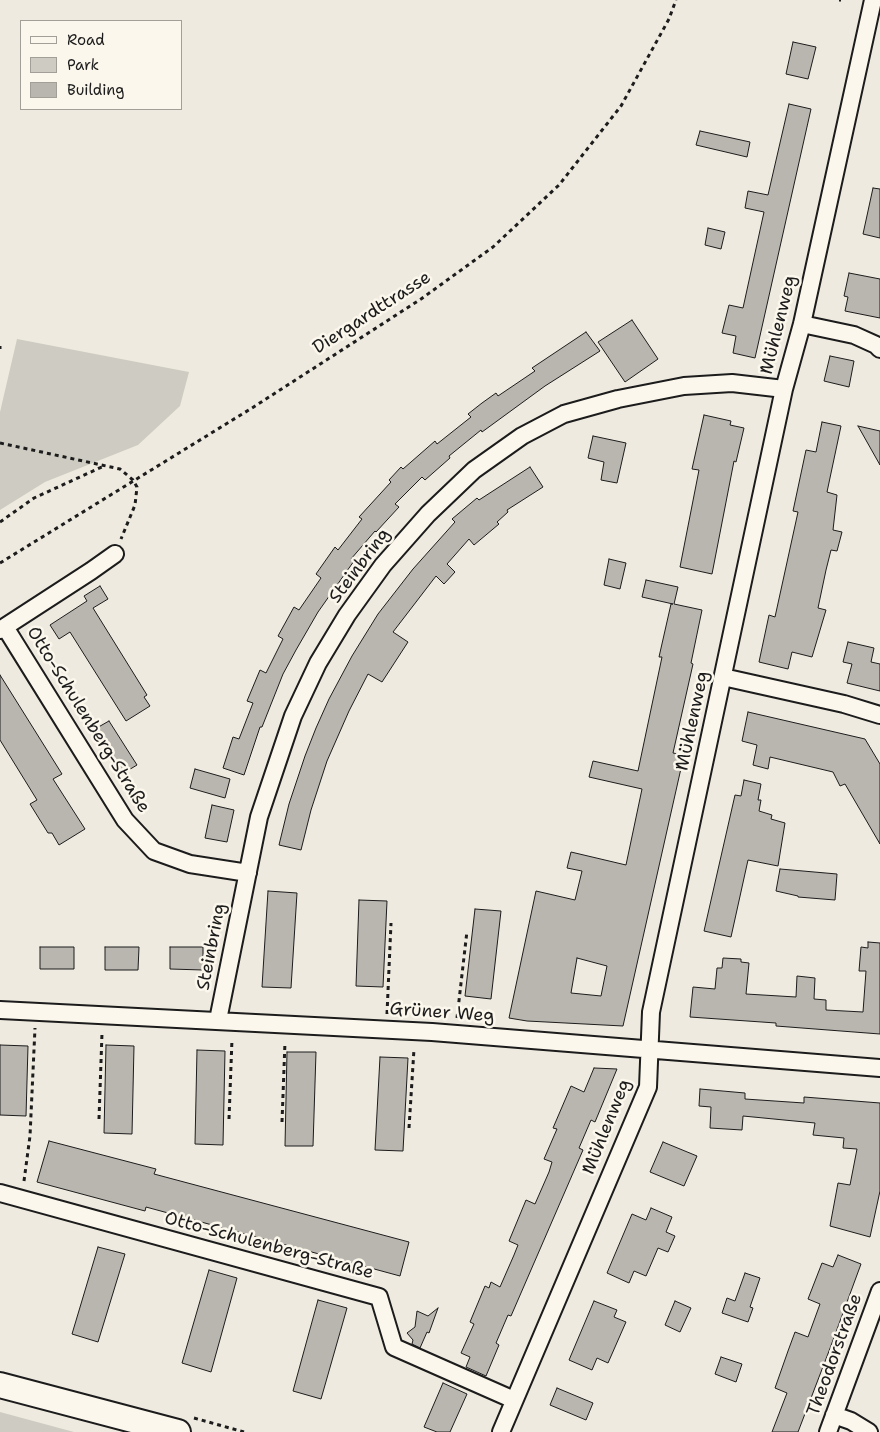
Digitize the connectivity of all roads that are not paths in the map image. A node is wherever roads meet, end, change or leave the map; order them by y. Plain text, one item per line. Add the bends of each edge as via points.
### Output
1 (873, 0) edge
2 (802, 324) junction
3 (880, 349) edge
4 (784, 389) junction
5 (115, 554) road end
6 (3, 628) edge
7 (722, 677) junction
8 (880, 716) edge
9 (248, 873) junction
10 (0, 1010) edge
11 (225, 1020) junction
12 (649, 1049) junction
13 (880, 1068) edge
14 (0, 1193) edge
15 (880, 1291) edge
16 (0, 1385) edge
17 (514, 1400) junction
18 (834, 1415) junction
19 (178, 1432) edge
20 (501, 1432) edge
21 (828, 1432) edge
22 (869, 1432) edge

1 - 2 street, Mühlenweg
2 - 3 street via 854,335
2 - 4 street, Mühlenweg
4 - 7 street, Mühlenweg
4 - 9 street, Steinbring via 732,383 684,386 618,399 564,414 522,436 474,470 428,514 383,565 318,663 293,716 259,817
5 - 6 street, Otto-Schulenberg-Straße
6 - 9 street, Otto-Schulenberg-Straße via 125,820 154,851 190,864
7 - 8 street via 844,704
7 - 12 street, Mühlenweg via 650,1012
9 - 11 street, Steinbring
10 - 11 street, Grüner Weg
11 - 12 street, Grüner Weg
12 - 13 street, Grüner Weg
12 - 17 street, Mühlenweg via 648,1087
14 - 17 street, Otto-Schulenberg-Straße via 379,1297 394,1347
15 - 18 street, Theodorstraße
16 - 19 main road
17 - 20 street, Mühlenweg
18 - 21 street, Theodorstraße
18 - 22 street

